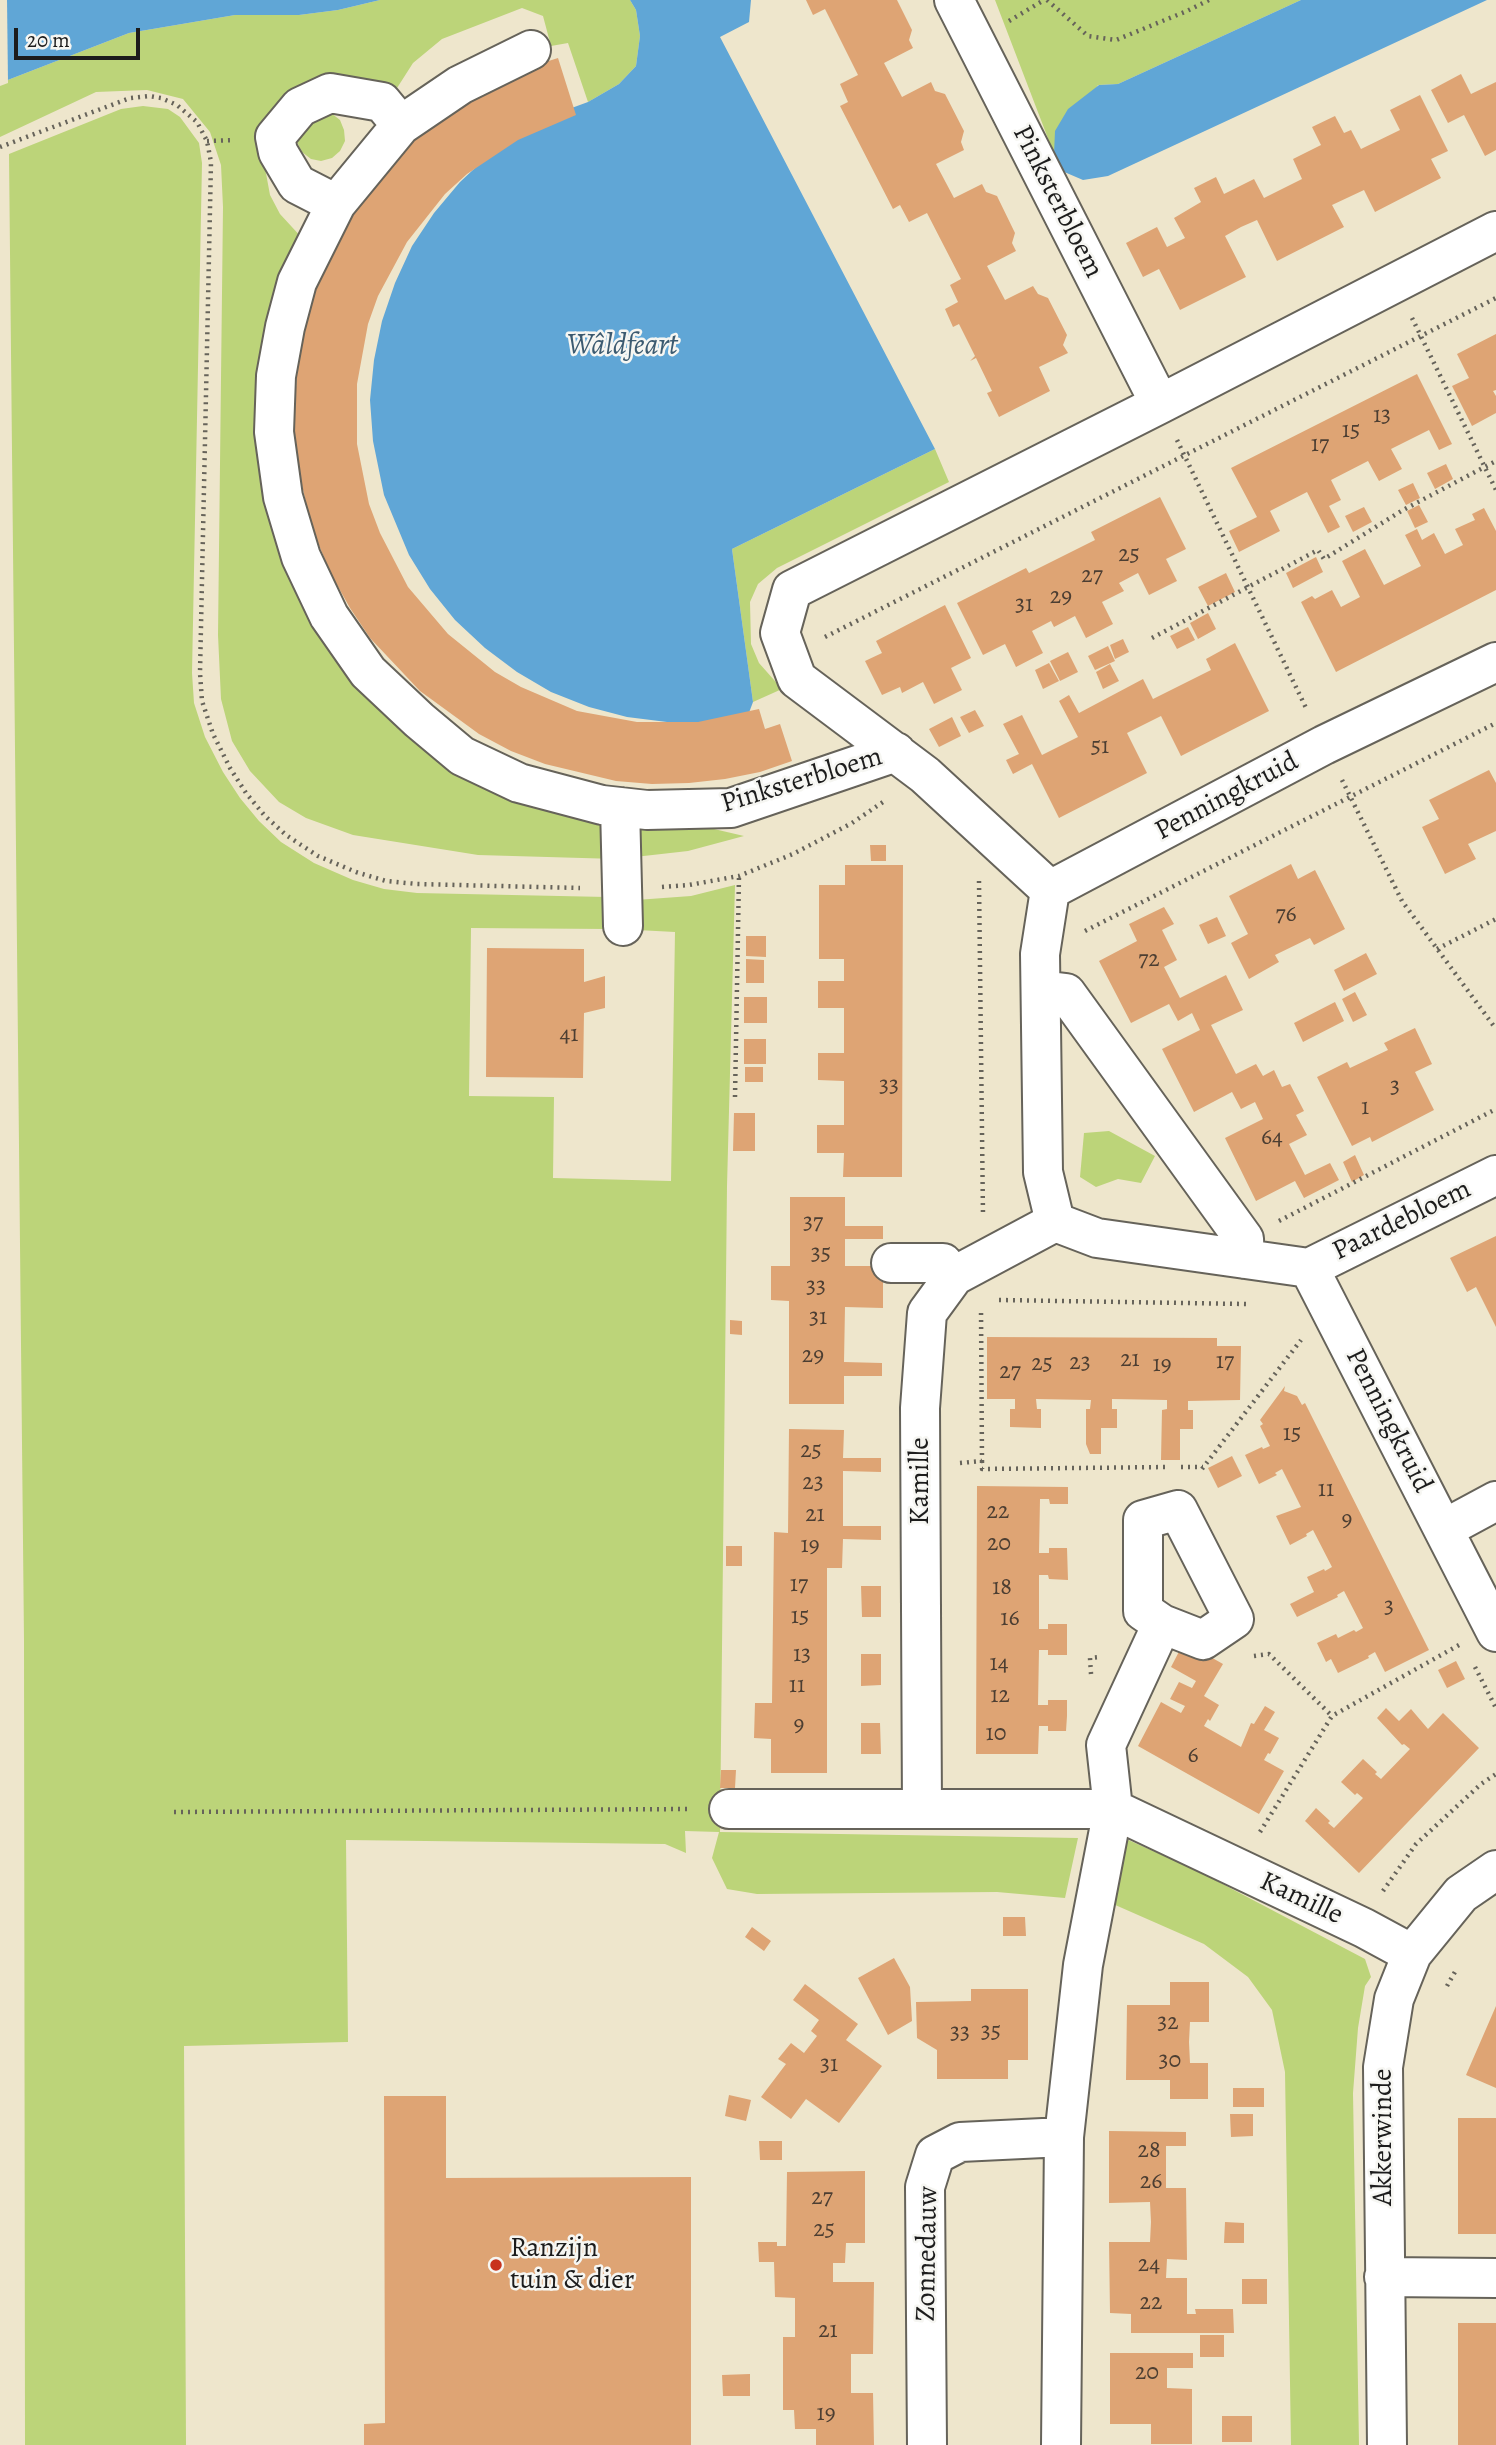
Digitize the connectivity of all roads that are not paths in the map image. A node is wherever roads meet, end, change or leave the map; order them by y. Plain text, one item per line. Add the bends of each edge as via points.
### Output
1 (954, 0) edge
2 (531, 51) dead end
3 (401, 125) junction
4 (336, 204) junction
5 (1496, 231) edge
6 (1160, 404) junction
7 (1496, 662) edge
8 (896, 752) junction
9 (620, 807) junction
10 (1050, 890) junction
11 (623, 926) dead end
12 (1041, 972) junction
13 (1496, 1175) edge
14 (1055, 1222) junction
15 (1245, 1249) junction
16 (891, 1263) dead end
17 (1309, 1268) junction
18 (972, 1279) junction
19 (1496, 1501) edge
20 (1444, 1529) junction
21 (1162, 1623) junction
22 (1495, 1630) edge
23 (729, 1809) road end
24 (922, 1809) junction
25 (1113, 1809) junction
26 (1496, 1870) edge
27 (1412, 1954) junction
28 (1064, 2137) junction
29 (1384, 2277) junction
30 (1496, 2278) edge
31 (927, 2445) edge
32 (1061, 2445) edge
33 (1387, 2445) edge

1 - 6 street, Pinksterbloem
2 - 3 street, Pinksterbloem via 460,85
3 - 4 street, Pinksterbloem
3 - 4 street via 382,102 330,93 300,107 275,137 278,152 297,184
4 - 9 street, Pinksterbloem via 297,282 276,376 274,432 287,509 301,557 329,616 368,672 462,756 519,783
5 - 6 street, Pinksterbloem
6 - 8 street, Pinksterbloem via 792,590 780,633 797,679
7 - 10 street, Penningkruid
8 - 9 street, Pinksterbloem via 731,808
8 - 10 street, Pinksterbloem
9 - 11 street
10 - 12 street
12 - 14 street via 1043,1172
12 - 15 street via 1066,993
13 - 17 street, Paardebloem
14 - 15 street via 1097,1238
14 - 18 street, Kamille
15 - 17 street
16 - 18 street via 943,1263
17 - 20 street, Penningkruid
18 - 24 street, Kamille via 927,1313 920,1408
19 - 20 street
20 - 22 street, Penningkruid
21 - 21 street via 1143,1611 1143,1520 1178,1510 1234,1619 1203,1640
21 - 25 street via 1106,1745
23 - 24 street, Kamille
24 - 25 street, Kamille
25 - 27 street, Kamille
25 - 28 street via 1083,1965
26 - 27 street, Akkerwinde via 1461,1894
27 - 29 street, Akkerwinde via 1394,1999 1383,2067
28 - 31 street, Zonnedauw via 960,2142 935,2155 925,2187
28 - 32 street
29 - 30 street
29 - 33 street, Akkerwinde

